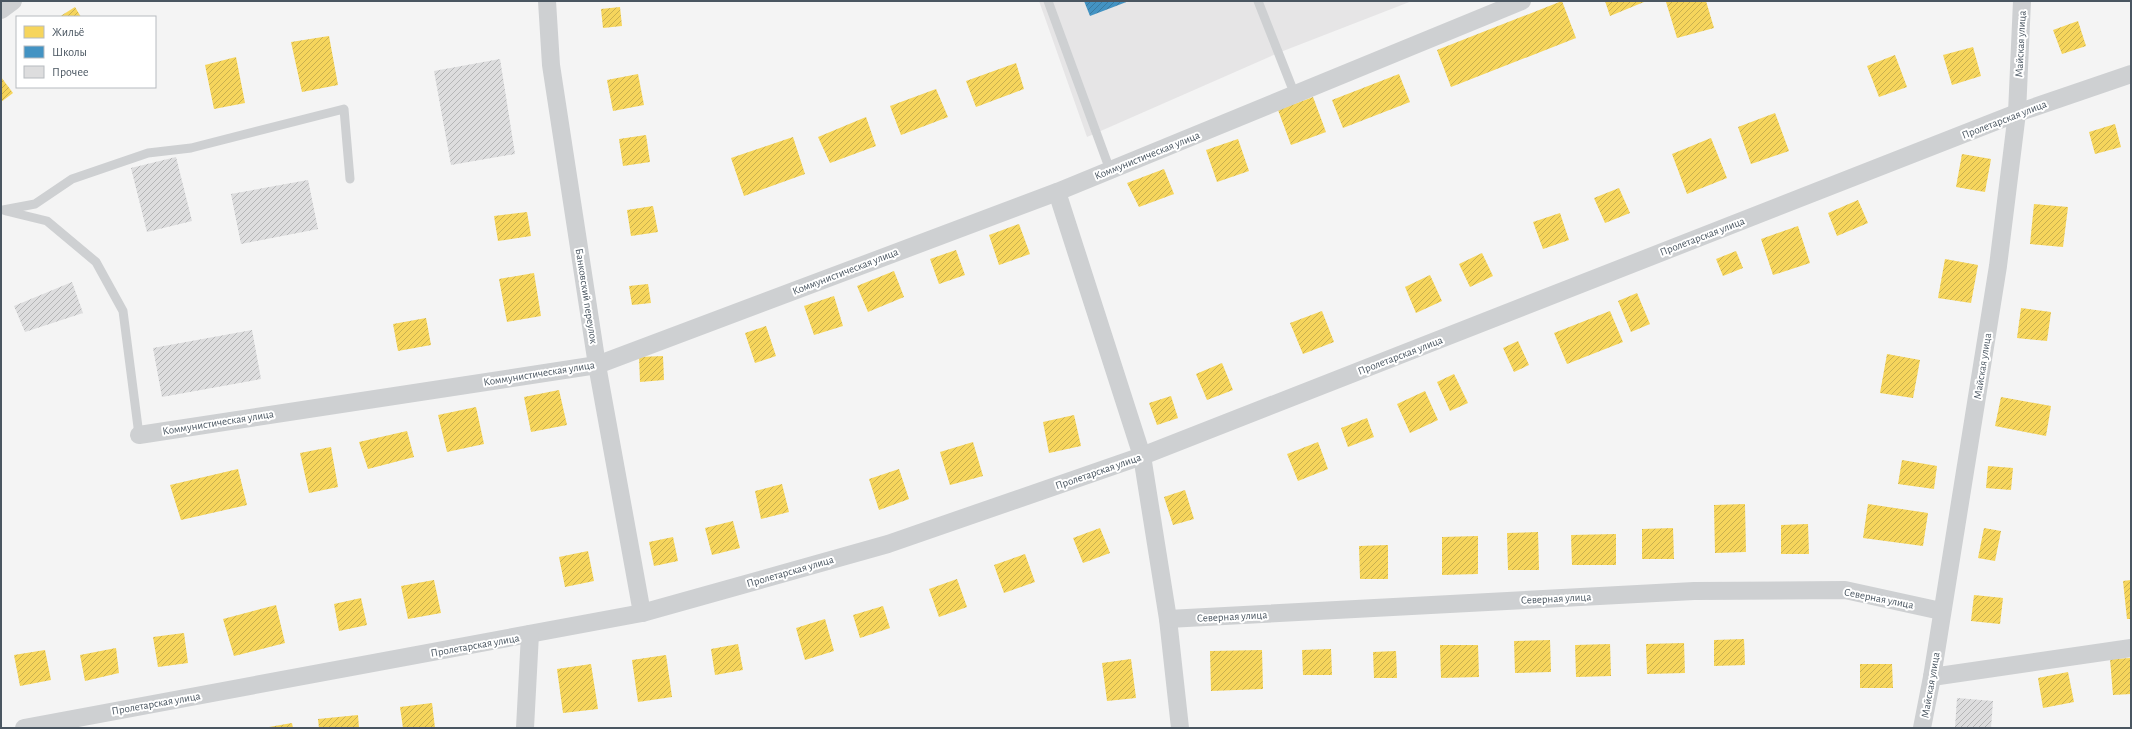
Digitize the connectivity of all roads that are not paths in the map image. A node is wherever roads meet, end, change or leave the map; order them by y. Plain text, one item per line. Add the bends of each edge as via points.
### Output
1 (13, 1) edge
2 (548, 1) edge
3 (1048, 1) edge
4 (1258, 1) edge
5 (1522, 1) edge
6 (2022, 1) edge
7 (1, 10) edge
8 (2131, 74) edge
9 (1295, 95) junction
10 (2017, 113) junction
11 (1110, 170) junction
12 (350, 180) dead end
13 (1057, 192) junction
14 (2, 209) edge
15 (597, 364) junction
16 (139, 435) joint
17 (1142, 456) junction
18 (1941, 611) junction
19 (642, 613) junction
20 (1168, 619) junction
21 (530, 634) junction
22 (2131, 648) edge
23 (1932, 677) junction
24 (24, 728) edge
25 (526, 728) edge
26 (1180, 728) edge
27 (1922, 728) edge

1 - 7 street
2 - 15 street, Банковский переулок via 550,65
3 - 11 lane
4 - 9 lane
5 - 9 street, Коммунистическая улица
6 - 10 street, Майская улица
8 - 10 street, Пролетарская улица
9 - 11 street, Коммунистическая улица
10 - 17 street, Пролетарская улица
10 - 18 street, Майская улица via 1998,266
11 - 13 street, Коммунистическая улица
12 - 14 lane via 344,109 191,148 148,153 72,179 35,204
13 - 15 street, Коммунистическая улица
13 - 17 street
14 - 16 lane via 47,221 96,262 123,311
15 - 16 street, Коммунистическая улица
15 - 19 street, Банковский переулок
17 - 19 street, Пролетарская улица via 888,544
17 - 20 street
18 - 20 street, Северная улица via 1845,590 1702,591
18 - 23 street, Майская улица
19 - 21 street, Пролетарская улица
20 - 26 street
21 - 24 street, Пролетарская улица
21 - 25 street
22 - 23 street
23 - 27 street, Майская улица

